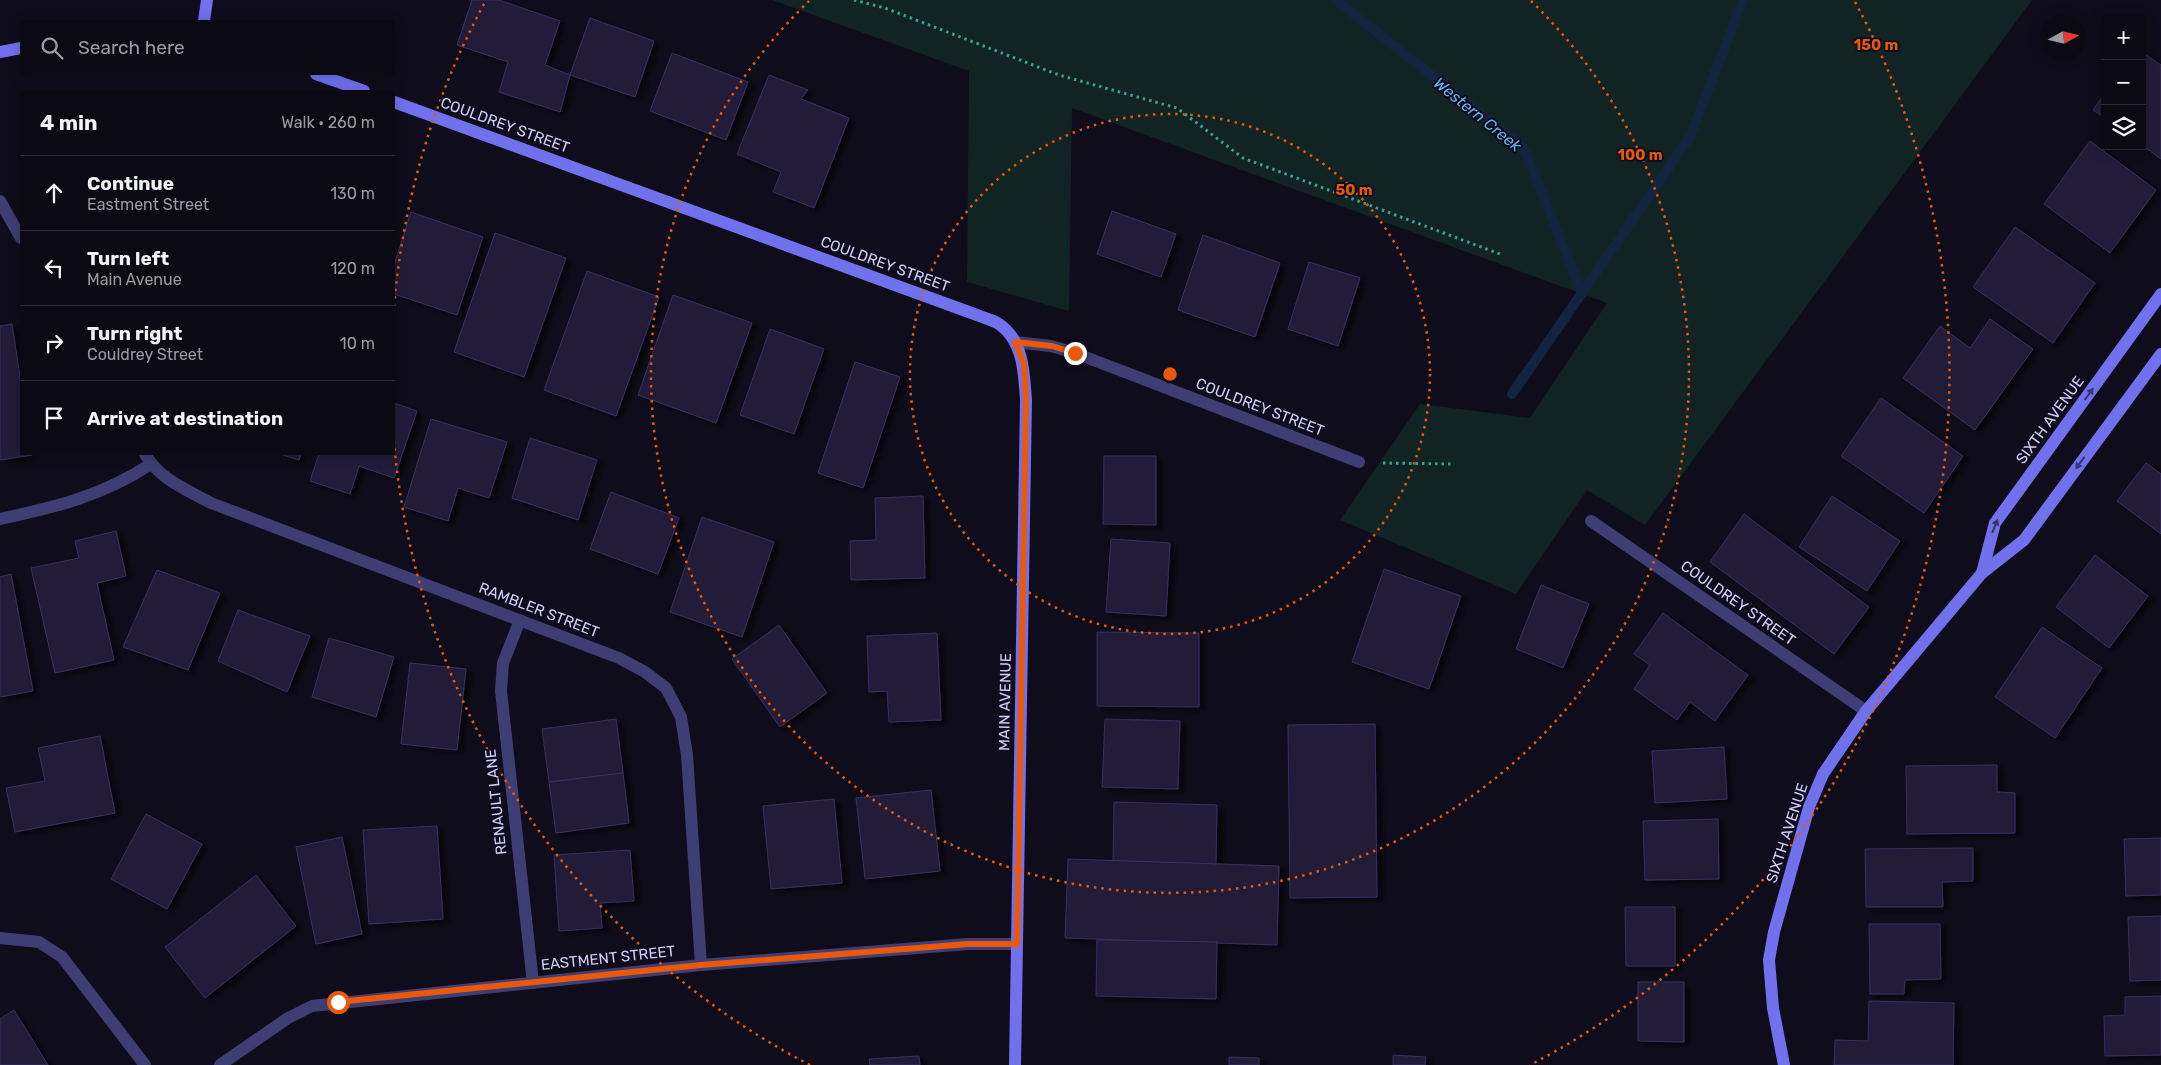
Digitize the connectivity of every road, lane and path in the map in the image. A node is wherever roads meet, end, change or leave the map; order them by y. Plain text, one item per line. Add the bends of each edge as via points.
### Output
1 (207, 0) edge
2 (854, 0) edge
3 (204, 20) edge
4 (20, 48) edge
5 (0, 52) edge
6 (319, 75) edge
7 (361, 90) edge
8 (395, 102) edge
9 (0, 201) edge
10 (20, 236) edge
11 (1500, 254) dead end
12 (2161, 294) edge
13 (1015, 342) junction
14 (2161, 354) edge
15 (148, 459) edge
16 (1359, 462) joint
17 (1452, 464) dead end
18 (0, 519) edge
19 (1591, 521) dead end
20 (1982, 573) junction
21 (520, 620) junction
22 (1866, 711) junction
23 (0, 938) edge
24 (1017, 944) junction
25 (701, 965) junction
26 (532, 983) junction
27 (145, 1065) edge
28 (220, 1065) edge
29 (1015, 1065) edge
30 (1784, 1065) edge

1 - 3 street
2 - 11 path via 885,8 1059,75 1177,108 1244,158
4 - 5 street
6 - 7 street
8 - 13 street, COULDREY STREET via 977,315 1000,325
9 - 10 street
20 -> 12 street, SIXTH AVENUE via 1995,523
13 - 16 street, COULDREY STREET via 1052,346 1075,353
13 - 24 street, MAIN AVENUE via 1024,364 1026,400
14 -> 20 street, SIXTH AVENUE via 2024,540
15 - 18 street via 127,480 70,504
15 - 21 street, RAMBLER STREET via 175,484 211,503
16 - 17 path
19 - 22 street, COULDREY STREET
20 - 22 street, SIXTH AVENUE
21 - 25 street, RAMBLER STREET via 619,658 666,688 681,717 686,755
21 - 26 street, RENAULT LANE via 503,663 501,691
22 - 30 street, SIXTH AVENUE via 1823,774 1809,808 1774,932 1769,960 1770,989
23 - 27 street via 39,942 62,957
24 - 25 street, EASTMENT STREET via 968,944
24 - 29 street, MAIN AVENUE
25 - 26 street, EASTMENT STREET
26 - 28 street, EASTMENT STREET via 312,1006 288,1018

